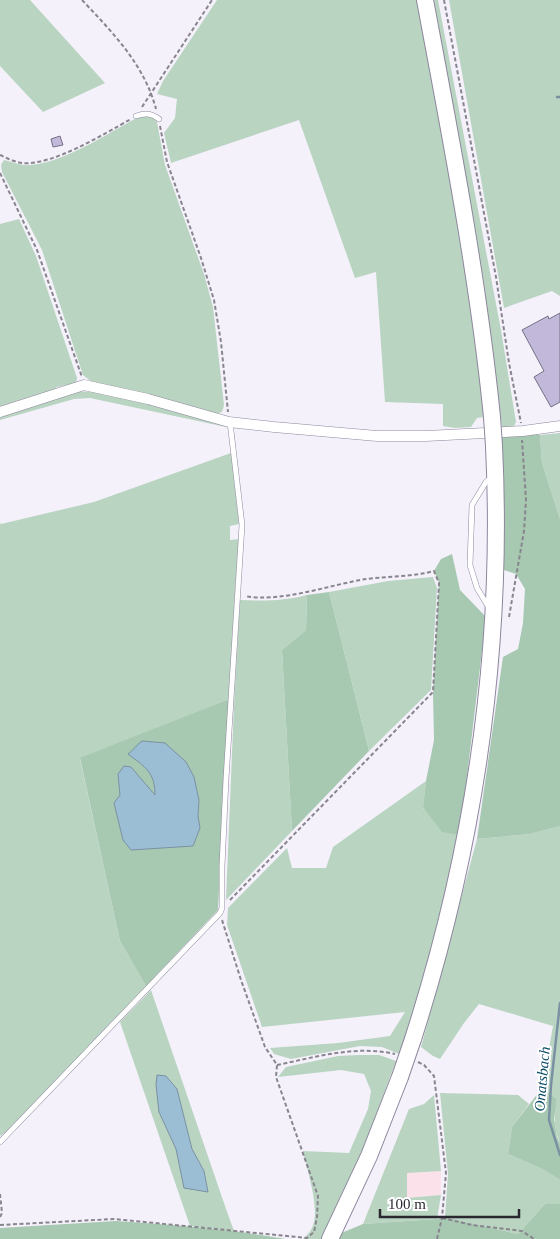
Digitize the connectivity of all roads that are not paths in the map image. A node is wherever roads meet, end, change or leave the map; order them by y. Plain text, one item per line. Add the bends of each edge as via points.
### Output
1 (425, 0) edge
2 (136, 116) road end
3 (159, 118) road end
4 (0, 412) edge
5 (230, 422) junction
6 (560, 426) edge
7 (495, 474) junction
8 (501, 616) junction
9 (0, 1142) edge
10 (330, 1239) edge

1 - 7 main road, bridge via 472,255 487,363
2 - 3 lane via 144,113
4 - 5 street via 84,385 140,396
5 - 6 street via 377,436 523,431
5 - 9 lane via 242,524 221,911
7 - 8 main road
7 - 8 lane via 472,505 470,565 477,588
8 - 10 main road, bridge via 468,830 441,948 400,1077 369,1156

